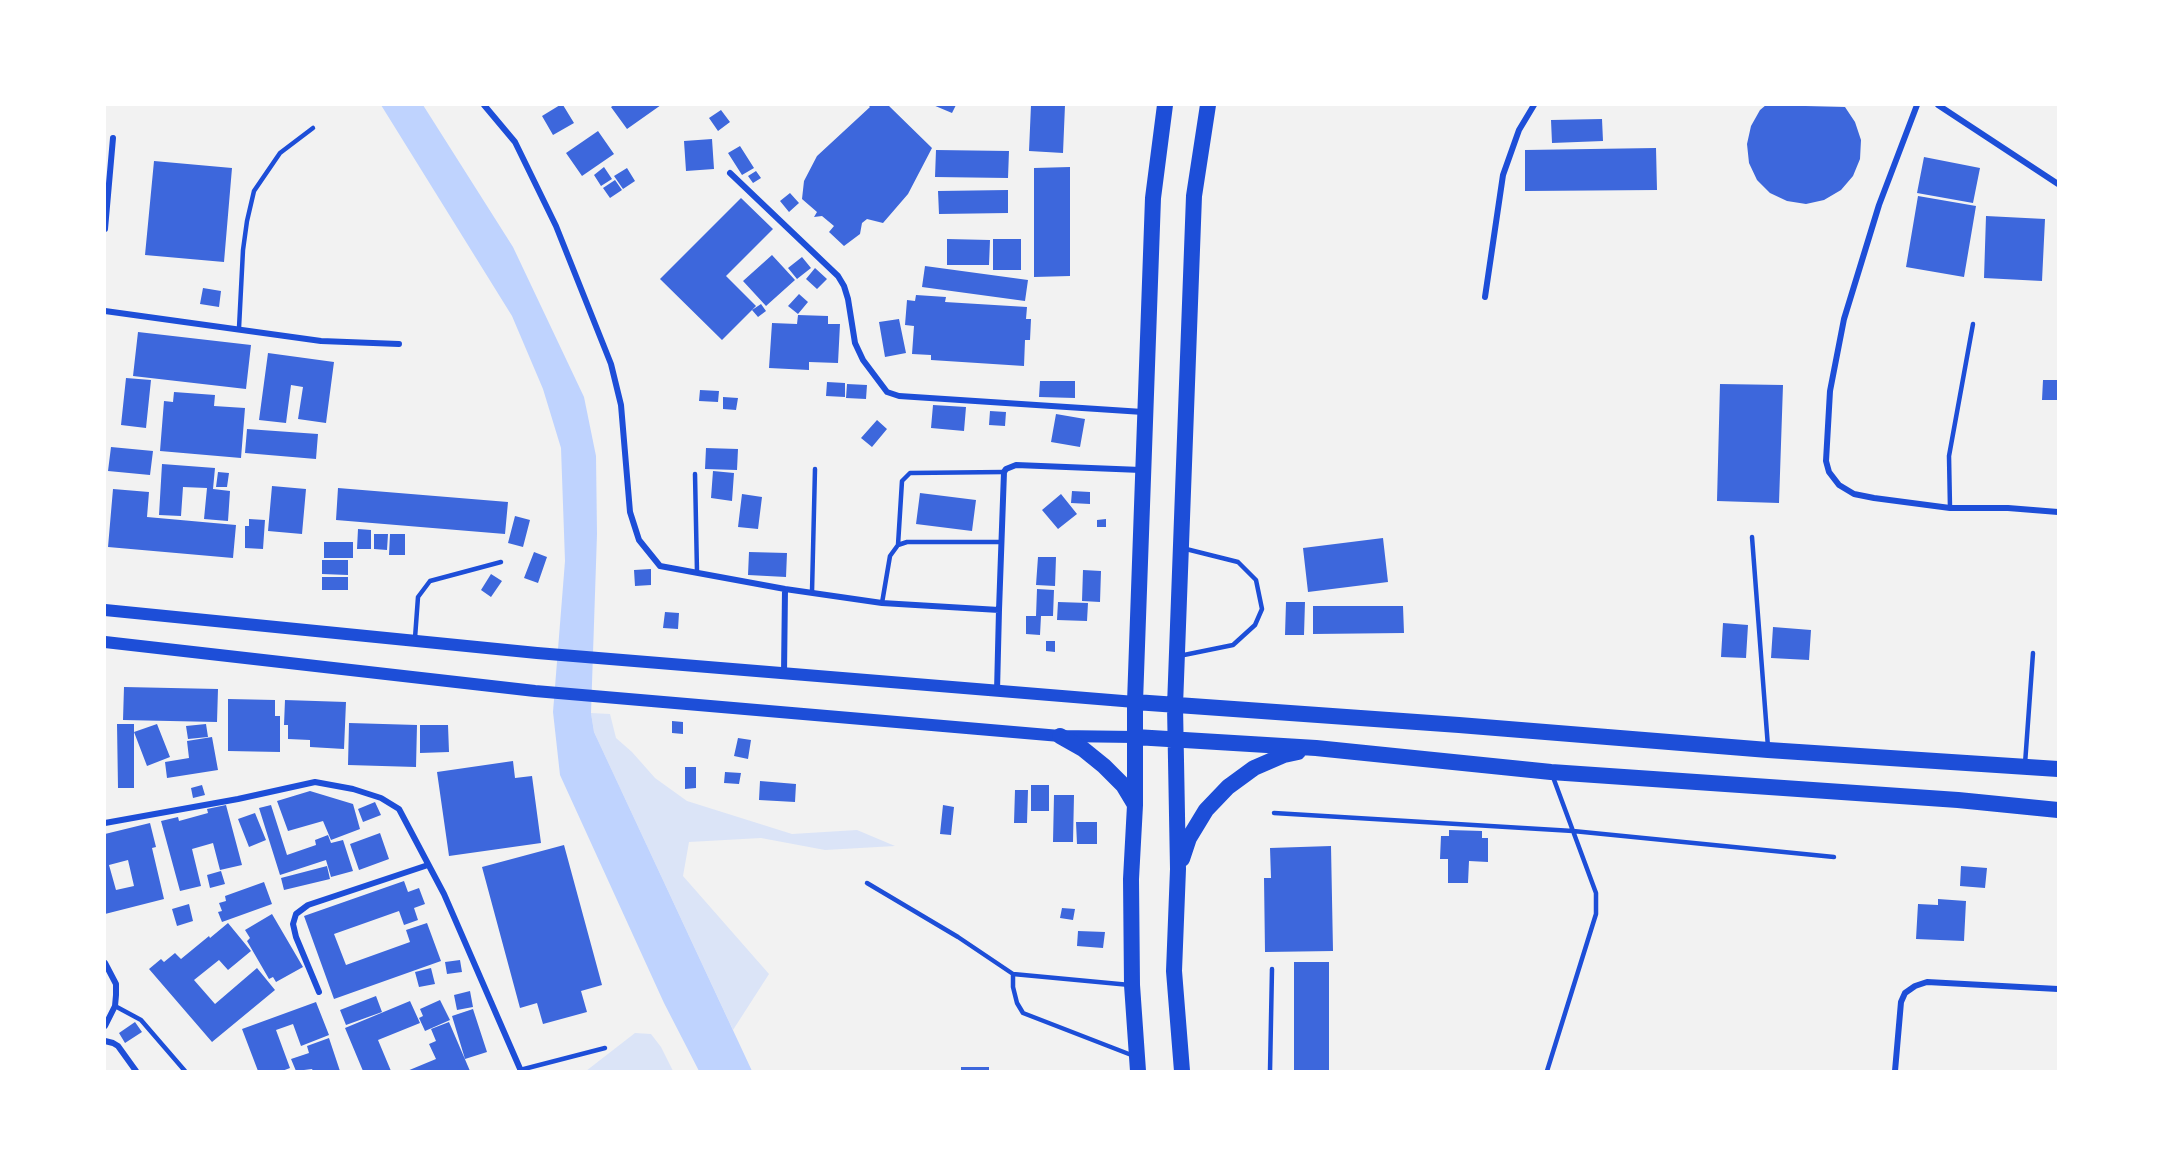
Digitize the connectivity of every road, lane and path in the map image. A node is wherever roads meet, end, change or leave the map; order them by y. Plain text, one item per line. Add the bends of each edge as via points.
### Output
1 (484, 105) edge
2 (1166, 105) edge
3 (1208, 105) edge
4 (1534, 105) edge
5 (1917, 105) edge
6 (1938, 105) edge
7 (313, 128) dead end
8 (113, 138) dead end
9 (730, 173) dead end
10 (2058, 184) edge
11 (105, 229) edge
12 (1485, 297) dead end
13 (105, 310) edge
14 (1973, 324) dead end
15 (239, 328) junction
16 (399, 344) dead end
17 (1146, 413) junction
18 (816, 469) dead end
19 (1143, 471) junction
20 (1004, 472) junction
21 (694, 474) dead end
22 (1950, 508) junction
23 (2058, 512) edge
24 (1752, 537) dead end
25 (1001, 542) junction
26 (898, 545) junction
27 (1180, 548) junction
28 (501, 562) dead end
29 (697, 572) junction
30 (785, 589) junction
31 (812, 592) junction
32 (882, 603) junction
33 (105, 610) edge
34 (999, 610) junction
35 (415, 641) junction
36 (105, 642) edge
37 (2033, 652) dead end
38 (1177, 656) junction
39 (784, 674) junction
40 (998, 692) junction
41 (1135, 702) junction
42 (1175, 706) junction
43 (1060, 735) junction
44 (1135, 737) junction
45 (1176, 741) junction
46 (1316, 748) junction
47 (1768, 750) junction
48 (2025, 766) junction
49 (2058, 769) edge
50 (1551, 772) junction
51 (1135, 805) junction
52 (2058, 810) edge
53 (1274, 813) dead end
54 (105, 823) edge
55 (1573, 831) junction
56 (1834, 857) dead end
57 (428, 864) junction
58 (1178, 869) junction
59 (867, 883) dead end
60 (105, 963) edge
61 (1272, 969) dead end
62 (1013, 974) junction
63 (1132, 985) junction
64 (2058, 989) edge
65 (319, 992) dead end
66 (115, 1006) junction
67 (105, 1026) edge
68 (105, 1041) edge
69 (605, 1048) dead end
70 (1137, 1064) edge
71 (520, 1070) edge
72 (136, 1071) edge
73 (185, 1071) edge
74 (1182, 1071) edge
75 (1270, 1071) edge
76 (1547, 1071) edge
77 (1895, 1071) edge

1 - 29 street via 515,142 556,226 611,364 621,405 630,512 639,540 660,566
2 - 17 highway via 1153,198
3 - 27 highway via 1194,196
4 - 12 street via 1519,130 1503,175
5 - 22 street via 1878,205 1844,318 1830,391 1826,461 1839,485 1854,494
6 - 10 street
7 - 15 lane via 280,153 254,191 243,250
8 - 11 street
9 - 17 street via 838,276 848,299 855,344 886,392
13 - 15 street
14 - 22 lane via 1949,456
15 - 16 street via 321,341
17 - 19 highway
18 - 31 lane
19 - 20 street via 1016,465
19 - 41 highway
20 - 25 street
20 - 26 lane via 910,473 902,481
21 - 29 lane
22 - 23 street
24 - 47 lane
25 - 26 lane
25 - 34 street
26 - 32 lane via 890,556
27 - 38 highway
27 - 38 lane via 1238,562 1256,580 1262,609 1255,625 1233,645
28 - 35 lane via 430,581 418,597
29 - 30 street
30 - 31 street
30 - 39 street
31 - 32 street
32 - 34 street
33 - 35 main road
34 - 40 street
35 - 39 main road
36 - 43 main road via 535,691
37 - 48 lane
38 - 42 highway
39 - 40 main road
40 - 41 main road
41 - 42 highway
41 - 44 highway
42 - 45 highway
42 - 47 highway
43 - 44 main road
43 - 51 highway via 1104,766 1123,785
44 - 45 highway
44 - 51 highway
45 - 46 highway
45 - 58 highway
46 - 50 highway
46 - 58 highway via 1264,763 1228,787 1206,810 1189,838
47 - 48 highway
48 - 49 highway
50 - 52 highway
50 - 55 lane
51 - 63 highway
53 - 55 lane
54 - 57 street via 315,782 381,798 399,809
55 - 56 lane
55 - 76 lane via 1596,893 1596,914
57 - 65 street via 308,905 296,914 296,937
57 - 71 street
58 - 74 highway via 1174,970
59 - 62 lane
60 - 66 street via 116,984
61 - 75 lane
62 - 63 lane
62 - 70 lane via 1017,1003 1023,1013
63 - 70 highway
64 - 77 street via 1927,982 1915,986 1901,1002
66 - 67 street
66 - 73 lane via 141,1020
68 - 72 street via 118,1046
69 - 71 lane

